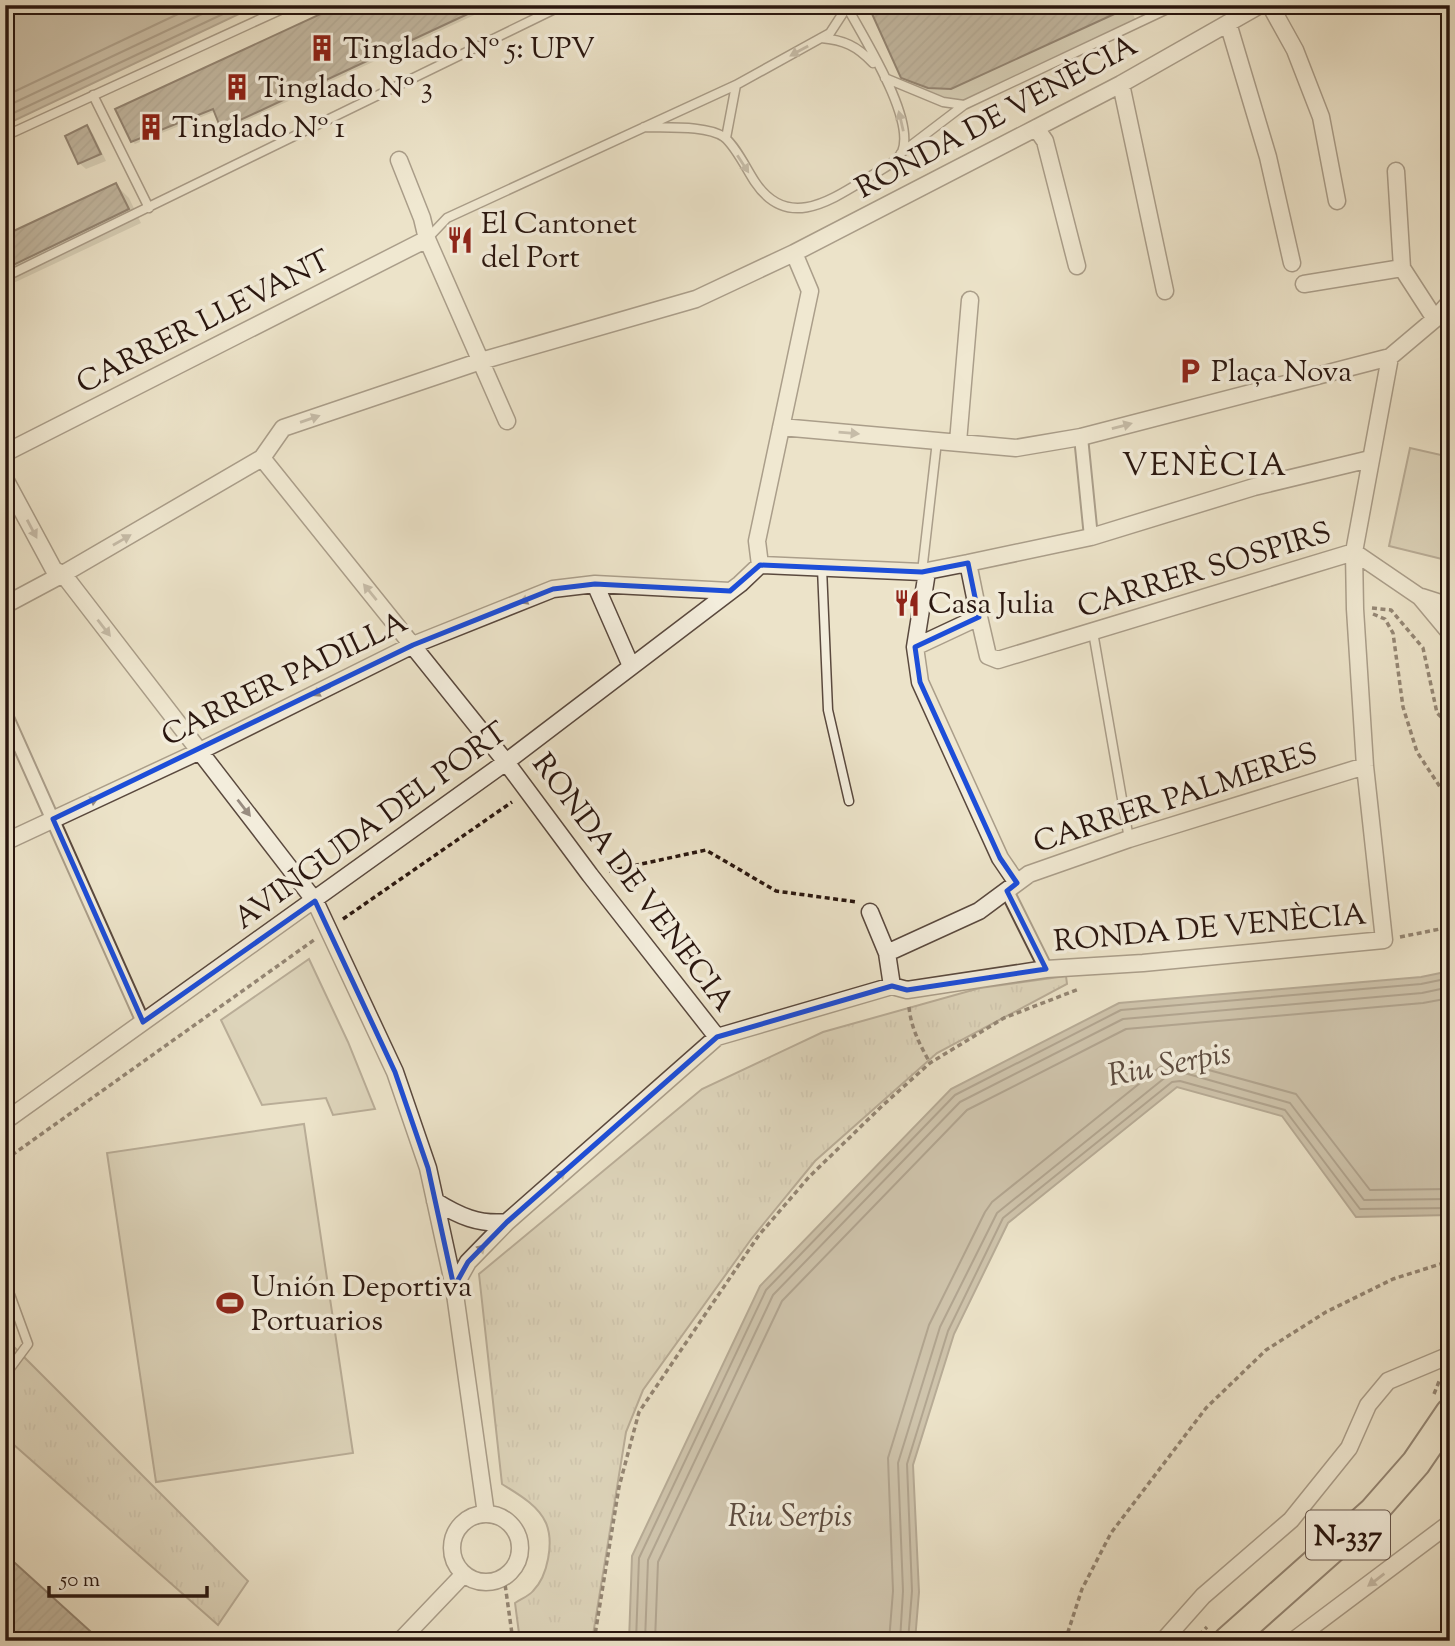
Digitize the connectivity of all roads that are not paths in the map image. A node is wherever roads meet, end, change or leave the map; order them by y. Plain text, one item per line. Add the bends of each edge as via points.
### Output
1 (291, 5) edge
2 (563, 5) edge
3 (844, 5) edge
4 (1176, 5) edge
5 (1260, 5) edge
6 (1270, 5) edge
7 (1228, 23) junction
8 (821, 38) junction
9 (880, 70) junction
10 (885, 78) junction
11 (1121, 84) junction
12 (736, 85) junction
13 (93, 95) junction
14 (964, 105) junction
15 (641, 127) junction
16 (1036, 128) junction
17 (5, 136) edge
18 (726, 138) junction
19 (901, 153) junction
20 (399, 160) dead end
21 (1396, 171) dead end
22 (1336, 201) dead end
23 (149, 208) junction
24 (427, 239) junction
25 (794, 253) junction
26 (1292, 263) dead end
27 (1077, 266) dead end
28 (1402, 268) junction
29 (5, 277) edge
30 (1304, 284) dead end
31 (1166, 291) dead end
32 (970, 300) dead end
33 (1450, 302) edge
34 (1435, 319) junction
35 (1391, 357) junction
36 (481, 361) junction
37 (507, 421) dead end
38 (781, 427) junction
39 (1081, 437) junction
40 (937, 441) junction
41 (958, 443) junction
42 (5, 453) edge
43 (262, 458) junction
44 (1370, 458) junction
45 (5, 479) edge
46 (1091, 537) junction
47 (1354, 552) junction
48 (968, 563) junction
49 (760, 565) junction
50 (822, 568) junction
51 (925, 572) junction
52 (63, 574) junction
53 (595, 584) junction
54 (730, 591) junction
55 (1420, 597) junction
56 (5, 605) edge
57 (1450, 606) edge
58 (979, 617) junction
59 (1093, 632) junction
60 (1450, 633) edge
61 (413, 645) junction
62 (915, 647) junction
63 (631, 666) junction
64 (5, 713) edge
65 (200, 751) junction
66 (506, 762) junction
67 (1365, 766) junction
68 (849, 801) dead end
69 (53, 819) junction
70 (1129, 839) junction
71 (5, 842) edge
72 (1012, 887) junction
73 (316, 901) junction
74 (870, 912) road end
75 (887, 953) junction
76 (1046, 969) junction
77 (899, 988) junction
78 (143, 1022) junction
79 (717, 1037) junction
80 (5, 1121) edge
81 (435, 1201) junction
82 (507, 1222) junction
83 (5, 1281) edge
84 (454, 1287) junction
85 (1450, 1355) edge
86 (5, 1374) edge
87 (1450, 1413) edge
88 (486, 1514) junction
89 (1450, 1523) edge
90 (464, 1574) junction
91 (400, 1641) edge
92 (1163, 1641) edge
93 (1228, 1641) edge
94 (1293, 1641) edge

1 - 13 lane
2 - 23 lane
3 - 8 lane via 838,24
3 - 9 lane
4 - 14 lane
5 - 7 street, RONDA DE VENÈCIA
6 - 22 street via 1295,50 1321,117
7 - 11 street, RONDA DE VENÈCIA
7 - 26 street via 1268,157
8 - 9 lane via 850,43
8 -> 12 lane
9 - 10 lane
10 - 14 lane via 943,102
19 -> 10 lane via 904,128
11 - 16 street, RONDA DE VENÈCIA
11 - 31 street
12 - 15 lane
12 - 18 lane
13 - 17 lane
13 - 23 lane
14 - 19 lane
15 - 18 lane via 712,131
15 - 24 lane via 447,218
16 - 25 street, RONDA DE VENÈCIA
16 - 27 street via 1045,141
18 -> 19 lane via 763,194 785,208 812,208 881,170
20 - 24 street
21 - 28 street
23 - 29 lane
24 - 36 street
24 - 42 street, CARRER LLEVANT
25 - 36 street, RONDA DE VENÈCIA via 695,299
25 - 38 street via 810,291
28 - 30 street
28 - 34 street
32 - 41 street
33 - 34 street
34 - 35 street
39 -> 35 street
35 - 44 street, RONDA DE VENÈCIA
36 - 37 street
43 -> 36 street, RONDA DE VENÈCIA via 283,428
38 -> 40 street
38 - 49 street via 757,541
39 - 41 street via 1016,448
39 - 46 street
40 - 41 street
40 - 51 lane
52 -> 43 street
61 -> 43 street, RONDA DE VENECIA
44 - 46 street via 1254,487
44 - 47 street, RONDA DE VENÈCIA
45 -> 52 street via 54,570
46 - 48 street
47 - 55 street
47 - 59 street, CARRER SOSPIRS
47 - 67 street, RONDA DE VENÈCIA
48 - 51 street
48 - 58 street
49 - 50 street
49 - 54 street, AVINGUDA DEL PORT
50 - 51 street
50 - 68 lane via 828,710
51 - 62 street
52 - 56 street
52 -> 65 street
53 - 54 street, CARRER PADILLA
53 -> 61 street, CARRER PADILLA via 553,589
53 - 63 street
54 - 63 street, AVINGUDA DEL PORT
55 - 57 street
55 - 60 street
58 - 59 street, CARRER SOSPIRS via 988,656 998,660
58 - 62 street
59 - 70 lane
61 -> 65 street, CARRER PADILLA
61 - 66 street, RONDA DE VENECIA
62 - 72 street via 920,682
63 - 66 street, AVINGUDA DEL PORT
64 - 69 street
69 -> 65 street, CARRER PADILLA
65 -> 73 street
66 - 73 street, AVINGUDA DEL PORT
66 - 79 street, RONDA DE VENECIA
67 - 70 street, CARRER PALMERES
67 - 76 street, RONDA DE VENÈCIA via 1384,940
69 - 71 street, CARRER PADILLA
69 - 78 street
70 - 72 street, CARRER PALMERES via 1029,874
72 - 75 street, CARRER PALMERES via 979,911
72 - 76 street
73 - 78 street, AVINGUDA DEL PORT
73 - 81 street via 395,1072
74 - 75 street
75 - 77 street
76 - 77 street, RONDA DE VENÈCIA
77 - 79 street, RONDA DE VENÈCIA
78 - 80 street, AVINGUDA DEL PORT
82 -> 79 street
81 - 82 street via 472,1220
81 - 84 street
84 -> 82 street via 468,1262
83 - 86 lane via 28,1344
84 - 88 street
85 - 92 street via 1388,1381 1368,1405 1349,1448 1291,1520 1203,1595
87 - 93 highway, N-337 via 1416,1463 1373,1512
88 - 90 street via 463,1522 454,1536 454,1560
88 - 90 street via 507,1520 519,1538 518,1560 504,1577 483,1582
89 -> 94 street
90 - 91 street

